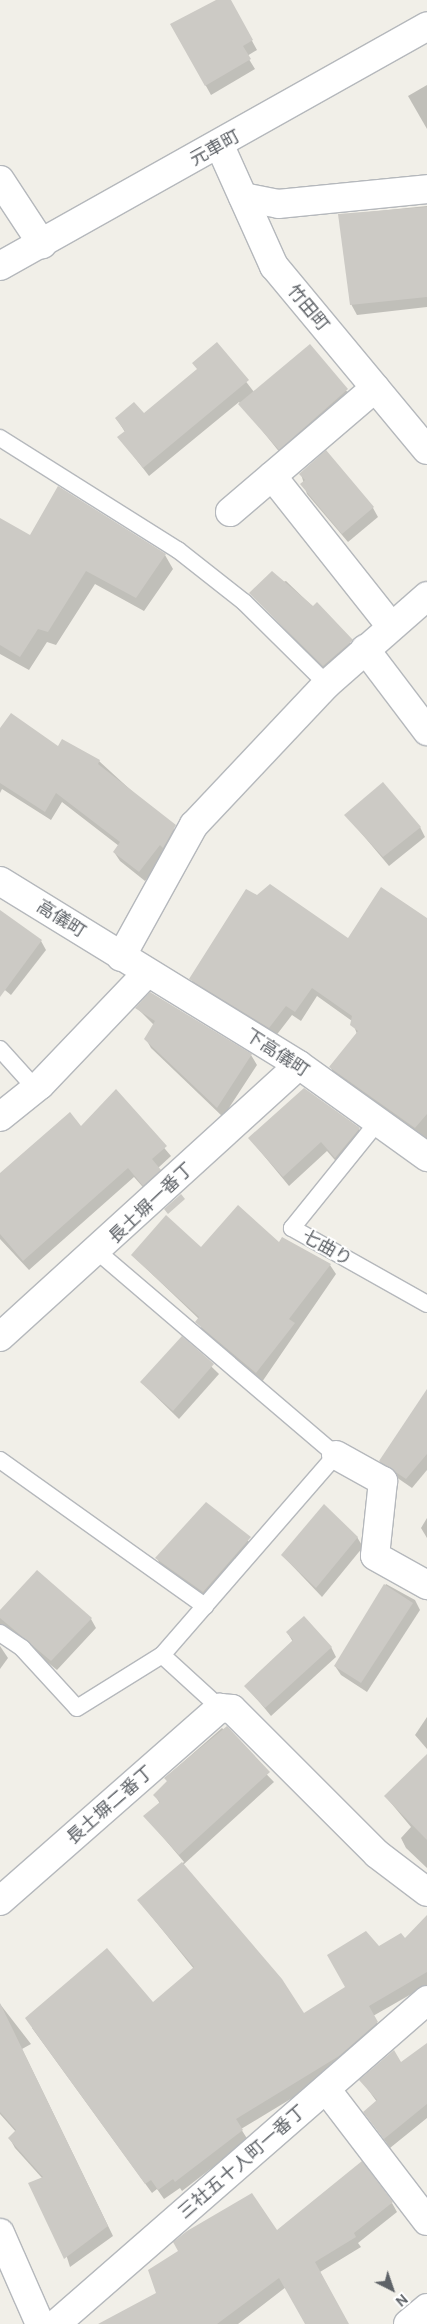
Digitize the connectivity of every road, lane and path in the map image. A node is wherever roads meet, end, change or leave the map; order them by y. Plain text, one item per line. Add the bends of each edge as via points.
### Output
1 (427, 26) edge
2 (220, 146) junction
3 (0, 180) edge
4 (427, 189) edge
5 (243, 197) junction
6 (42, 244) junction
7 (0, 266) edge
8 (375, 388) junction
9 (0, 438) edge
10 (427, 450) edge
11 (272, 476) junction
12 (230, 512) dead end
13 (427, 596) edge
14 (391, 626) junction
15 (364, 649) junction
16 (327, 684) junction
17 (427, 731) edge
18 (0, 880) edge
19 (121, 956) junction
20 (147, 973) junction
21 (0, 1049) edge
22 (298, 1065) junction
23 (36, 1089) junction
24 (0, 1117) edge
25 (376, 1124) junction
26 (427, 1157) edge
27 (98, 1252) junction
28 (427, 1304) edge
29 (0, 1337) edge
30 (336, 1455) junction
31 (0, 1460) edge
32 (427, 1585) edge
33 (205, 1606) junction
34 (0, 1633) edge
35 (162, 1654) junction
36 (220, 1708) junction
37 (427, 1892) edge
38 (0, 1901) edge
39 (427, 2000) edge
40 (326, 2089) junction
41 (427, 2221) edge
42 (0, 2234) edge
43 (427, 2308) edge
44 (40, 2324) edge
45 (56, 2324) edge
46 (408, 2324) edge

1 - 2 street, 元車町
2 - 5 street, 竹田町
2 - 6 street, 元車町
3 - 6 street
4 - 5 street via 278,204
5 - 8 street, 竹田町 via 274,266
6 - 7 street, 元車町
8 - 10 street, 竹田町
8 - 11 street
9 - 16 lane via 178,550 244,602
11 - 12 street
11 - 14 street
13 - 14 street
14 - 15 street
15 - 16 street
15 - 17 street
16 - 19 street via 194,825
18 - 19 street, 高儀町
19 - 20 street, 下高儀町
20 - 22 street, 下高儀町
20 - 23 street
21 - 23 lane
22 - 25 street, 下高儀町
22 - 27 street, 長土塀一番丁
23 - 24 street
25 - 26 street, 下高儀町
25 - 28 lane, 七曲り via 292,1228
27 - 29 street, 長土塀一番丁
27 - 30 lane
30 - 32 street via 383,1481 376,1556
30 - 33 lane
31 - 33 lane
33 - 35 lane
34 - 35 lane via 22,1648 77,1708
35 - 36 lane
36 - 37 street via 232,1709 377,1854
36 - 38 street, 長土塀二番丁
39 - 40 street, 三社五十人町一番丁
40 - 41 street
40 - 45 street, 三社五十人町一番丁
42 - 44 street
43 - 46 street

